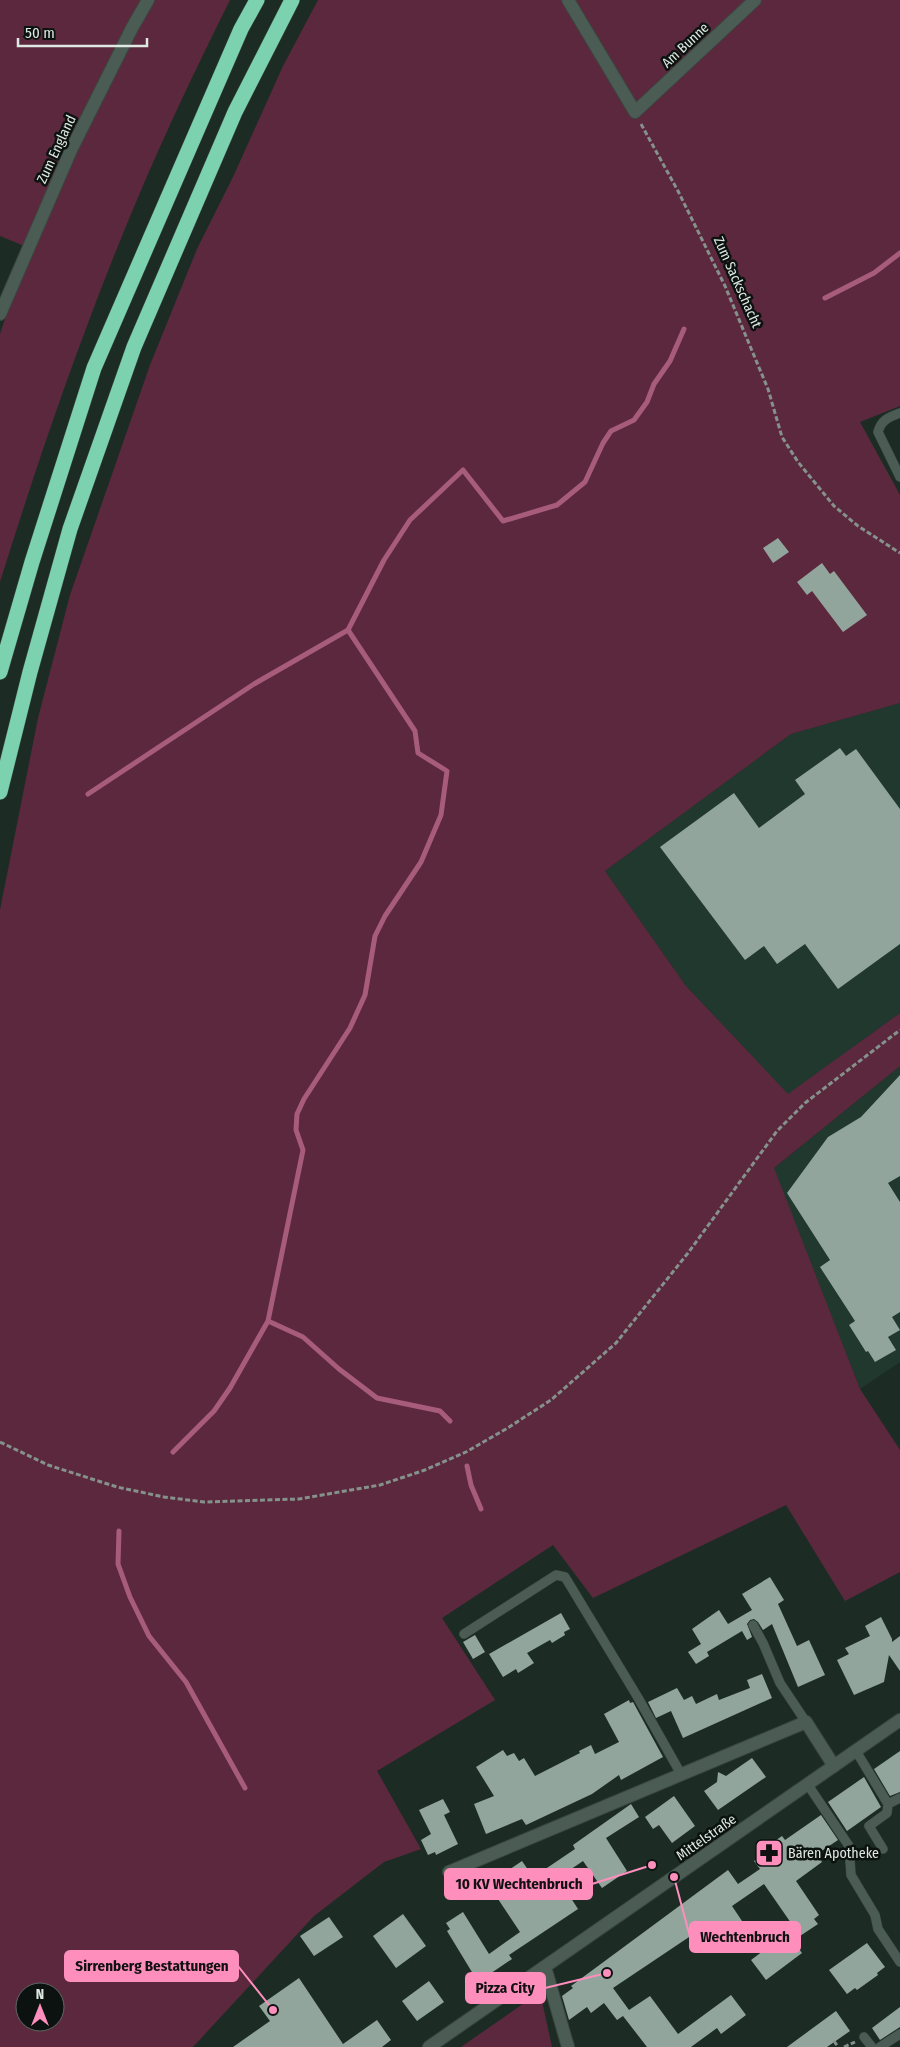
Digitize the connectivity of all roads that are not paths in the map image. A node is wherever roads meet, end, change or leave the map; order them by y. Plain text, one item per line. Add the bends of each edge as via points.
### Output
1 (148, 0) edge
2 (257, 0) edge
3 (292, 0) edge
4 (568, 0) edge
5 (755, 0) edge
6 (0, 314) edge
7 (900, 412) edge
8 (900, 478) edge
9 (0, 672) edge
10 (0, 792) edge
11 (753, 1626) dead end
12 (464, 1634) dead end
13 (900, 1720) edge
14 (806, 1722) junction
15 (856, 1751) junction
16 (834, 1766) junction
17 (681, 1774) junction
18 (808, 1785) junction
19 (900, 1798) edge
20 (888, 1804) junction
21 (883, 1849) dead end
22 (449, 1872) dead end
23 (900, 1962) edge
24 (545, 1967) junction
25 (900, 2034) edge
26 (864, 2037) dead end
27 (429, 2047) edge
28 (568, 2047) edge
29 (872, 2047) edge
30 (880, 2047) edge

1 - 6 street, Zum England via 71,150
2 - 9 highway via 229,56 94,368
3 - 10 highway via 235,112 134,347 70,528
4 - 5 street, Am Bunne via 635,112
7 - 8 lane via 884,419 878,432
11 - 14 lane via 780,1683
12 - 17 lane via 556,1575 565,1577
13 - 15 street, Mittelstraße
14 - 16 street
14 - 17 street
15 - 16 street, Mittelstraße
15 - 20 lane
16 - 18 street, Mittelstraße
17 - 22 street
18 - 23 lane via 848,1846 851,1875 875,1914 878,1930
18 - 24 street, Mittelstraße
19 - 20 lane
20 - 21 lane via 887,1813 869,1826
24 - 27 street, Mittelstraße
24 - 28 street
25 - 30 lane
26 - 29 lane

